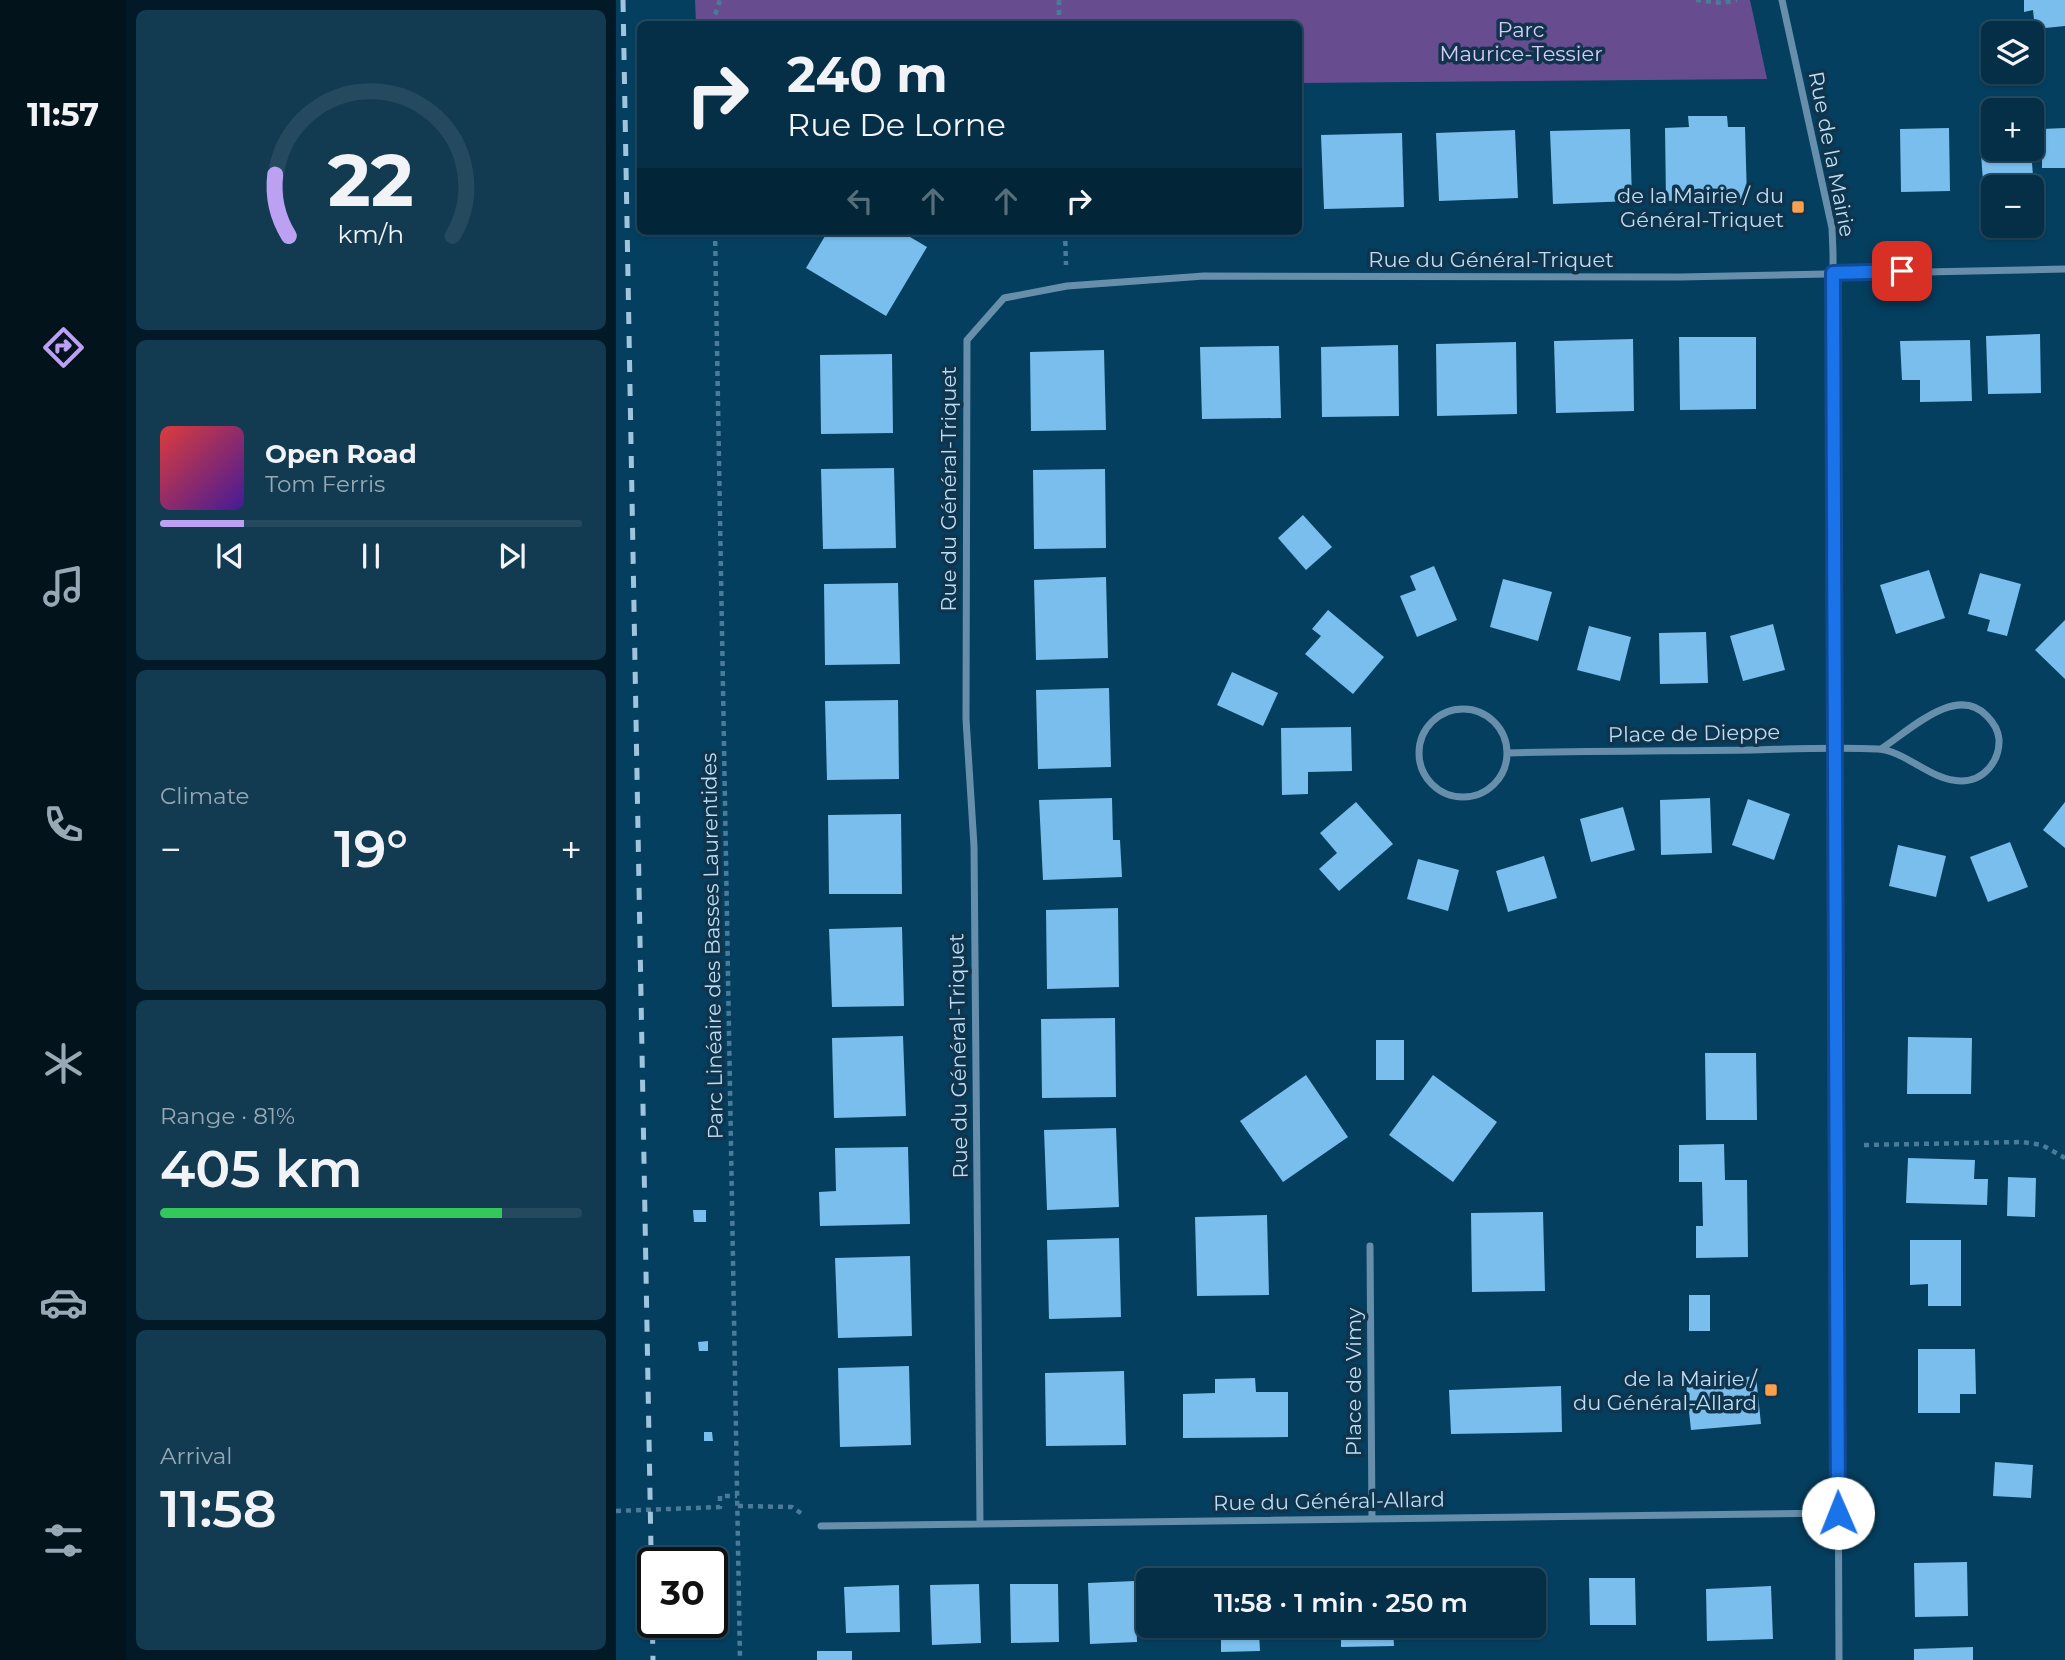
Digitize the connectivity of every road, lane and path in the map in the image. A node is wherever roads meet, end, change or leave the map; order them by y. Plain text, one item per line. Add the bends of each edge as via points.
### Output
1 (719, 0) edge
2 (1059, 0) edge
3 (1696, 0) edge
4 (1737, 0) edge
5 (1782, 0) edge
6 (713, 21) edge
7 (1059, 21) edge
8 (715, 235) edge
9 (1065, 235) edge
10 (1066, 264) dead end
11 (2065, 269) edge
12 (1833, 273) junction
13 (1835, 749) junction
14 (1881, 749) junction
15 (1507, 752) junction
16 (1864, 1145) dead end
17 (2065, 1158) edge
18 (1370, 1245) dead end
19 (737, 1496) junction
20 (738, 1506) junction
21 (792, 1507) dead end
22 (616, 1511) edge
23 (1838, 1513) junction
24 (1372, 1518) junction
25 (980, 1524) junction
26 (821, 1526) dead end
27 (740, 1660) edge
28 (1839, 1660) edge

1 - 6 path
2 - 7 path
3 - 4 path
5 - 12 street, Rue de la Mairie via 1832,228
8 - 19 path, Parc Linéaire des Basses Laurentides
9 - 10 path
11 - 12 street, Rue du Général-Triquet
12 - 13 street, Rue de la Mairie
12 - 25 street, Rue du Général-Triquet via 1204,276 1067,286 1004,298 967,340 966,705 974,846
13 - 14 street, Place de Dieppe
13 - 15 street, Place de Dieppe
13 - 23 street, Rue de la Mairie
14 - 14 street, Place de Dieppe via 1962,781 1990,767 1998,735 1984,713 1953,705
15 - 15 street via 1495,723 1466,709 1435,719 1423,734 1419,753 1431,783 1460,797 1479,794 1496,783
16 - 17 path via 2022,1142 2042,1145
18 - 24 street, Place de Vimy
19 - 20 path, Parc Linéaire des Basses Laurentides
19 - 22 path via 720,1496 720,1507
20 - 21 path
20 - 27 path, Parc Linéaire des Basses Laurentides
23 - 24 street, Rue du Général-Allard
23 - 28 street, Rue de la Mairie
24 - 25 street, Rue du Général-Allard
25 - 26 street, Rue du Général-Allard

